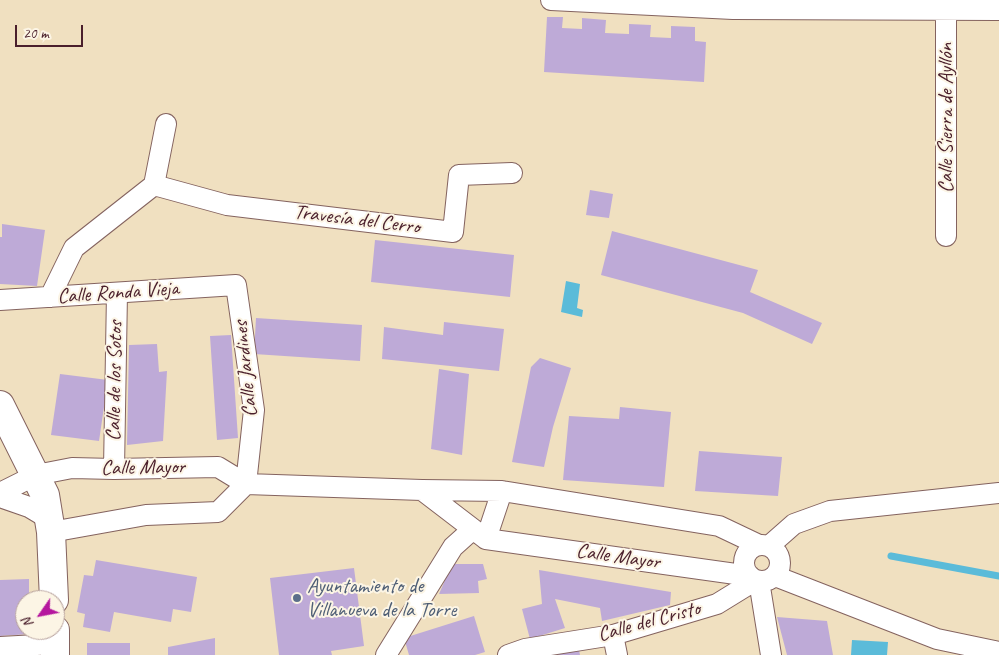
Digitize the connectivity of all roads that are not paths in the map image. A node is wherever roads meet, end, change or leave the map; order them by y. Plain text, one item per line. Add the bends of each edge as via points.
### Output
1 (551, 0) edge
2 (946, 5) edge
3 (999, 10) edge
4 (166, 124) dead end
5 (512, 173) dead end
6 (154, 185) junction
7 (946, 236) dead end
8 (236, 285) joint
9 (117, 293) junction
10 (50, 297) junction
11 (0, 300) edge
12 (0, 405) edge
13 (114, 469) junction
14 (36, 475) junction
15 (246, 484) junction
16 (422, 490) junction
17 (502, 491) junction
18 (999, 493) edge
19 (5, 497) edge
20 (50, 525) junction
21 (479, 534) junction
22 (764, 546) junction
23 (760, 578) junction
24 (53, 590) edge
25 (613, 635) junction
26 (55, 643) edge
27 (0, 647) edge
28 (937, 647) edge
29 (999, 652) edge
30 (386, 655) edge
31 (508, 655) edge
32 (617, 655) edge
33 (770, 655) edge

1 - 2 street via 732,9
2 - 3 street
2 - 7 street, Calle Sierra de Ayllón
4 - 6 street
5 - 6 street, Travesía del Cerro via 459,175 453,232 227,205
6 - 10 street via 74,248
8 - 9 street, Calle Ronda Vieja
8 - 15 street, Calle Jardines via 254,410
9 - 10 street, Calle Ronda Vieja
9 - 13 street, Calle de los Sotos
10 - 11 street, Calle Ronda Vieja
12 - 14 street
13 - 14 street, Calle Mayor via 72,468
13 - 15 street, Calle Mayor via 218,467
14 - 19 street, Calle Mayor
14 - 20 street via 46,495
15 - 16 street, Calle Mayor
15 - 20 street via 218,512
16 - 17 street, Calle Mayor
16 - 21 street, Calle Mayor
17 - 21 street
17 - 22 street, Calle Mayor via 719,526
18 - 22 street via 830,511 794,524
19 - 20 street
20 - 24 street
21 - 23 street, Calle Mayor
21 - 30 street via 453,547
22 - 23 street via 775,550 780,566
22 - 23 street via 749,550 744,560 744,567
23 - 25 street, Calle del Cristo via 717,604
23 - 28 street, Calle Mayor
23 - 33 street
25 - 31 street, Calle del Cristo via 525,649
25 - 32 street
26 - 27 street
28 - 29 street, Calle Mayor

